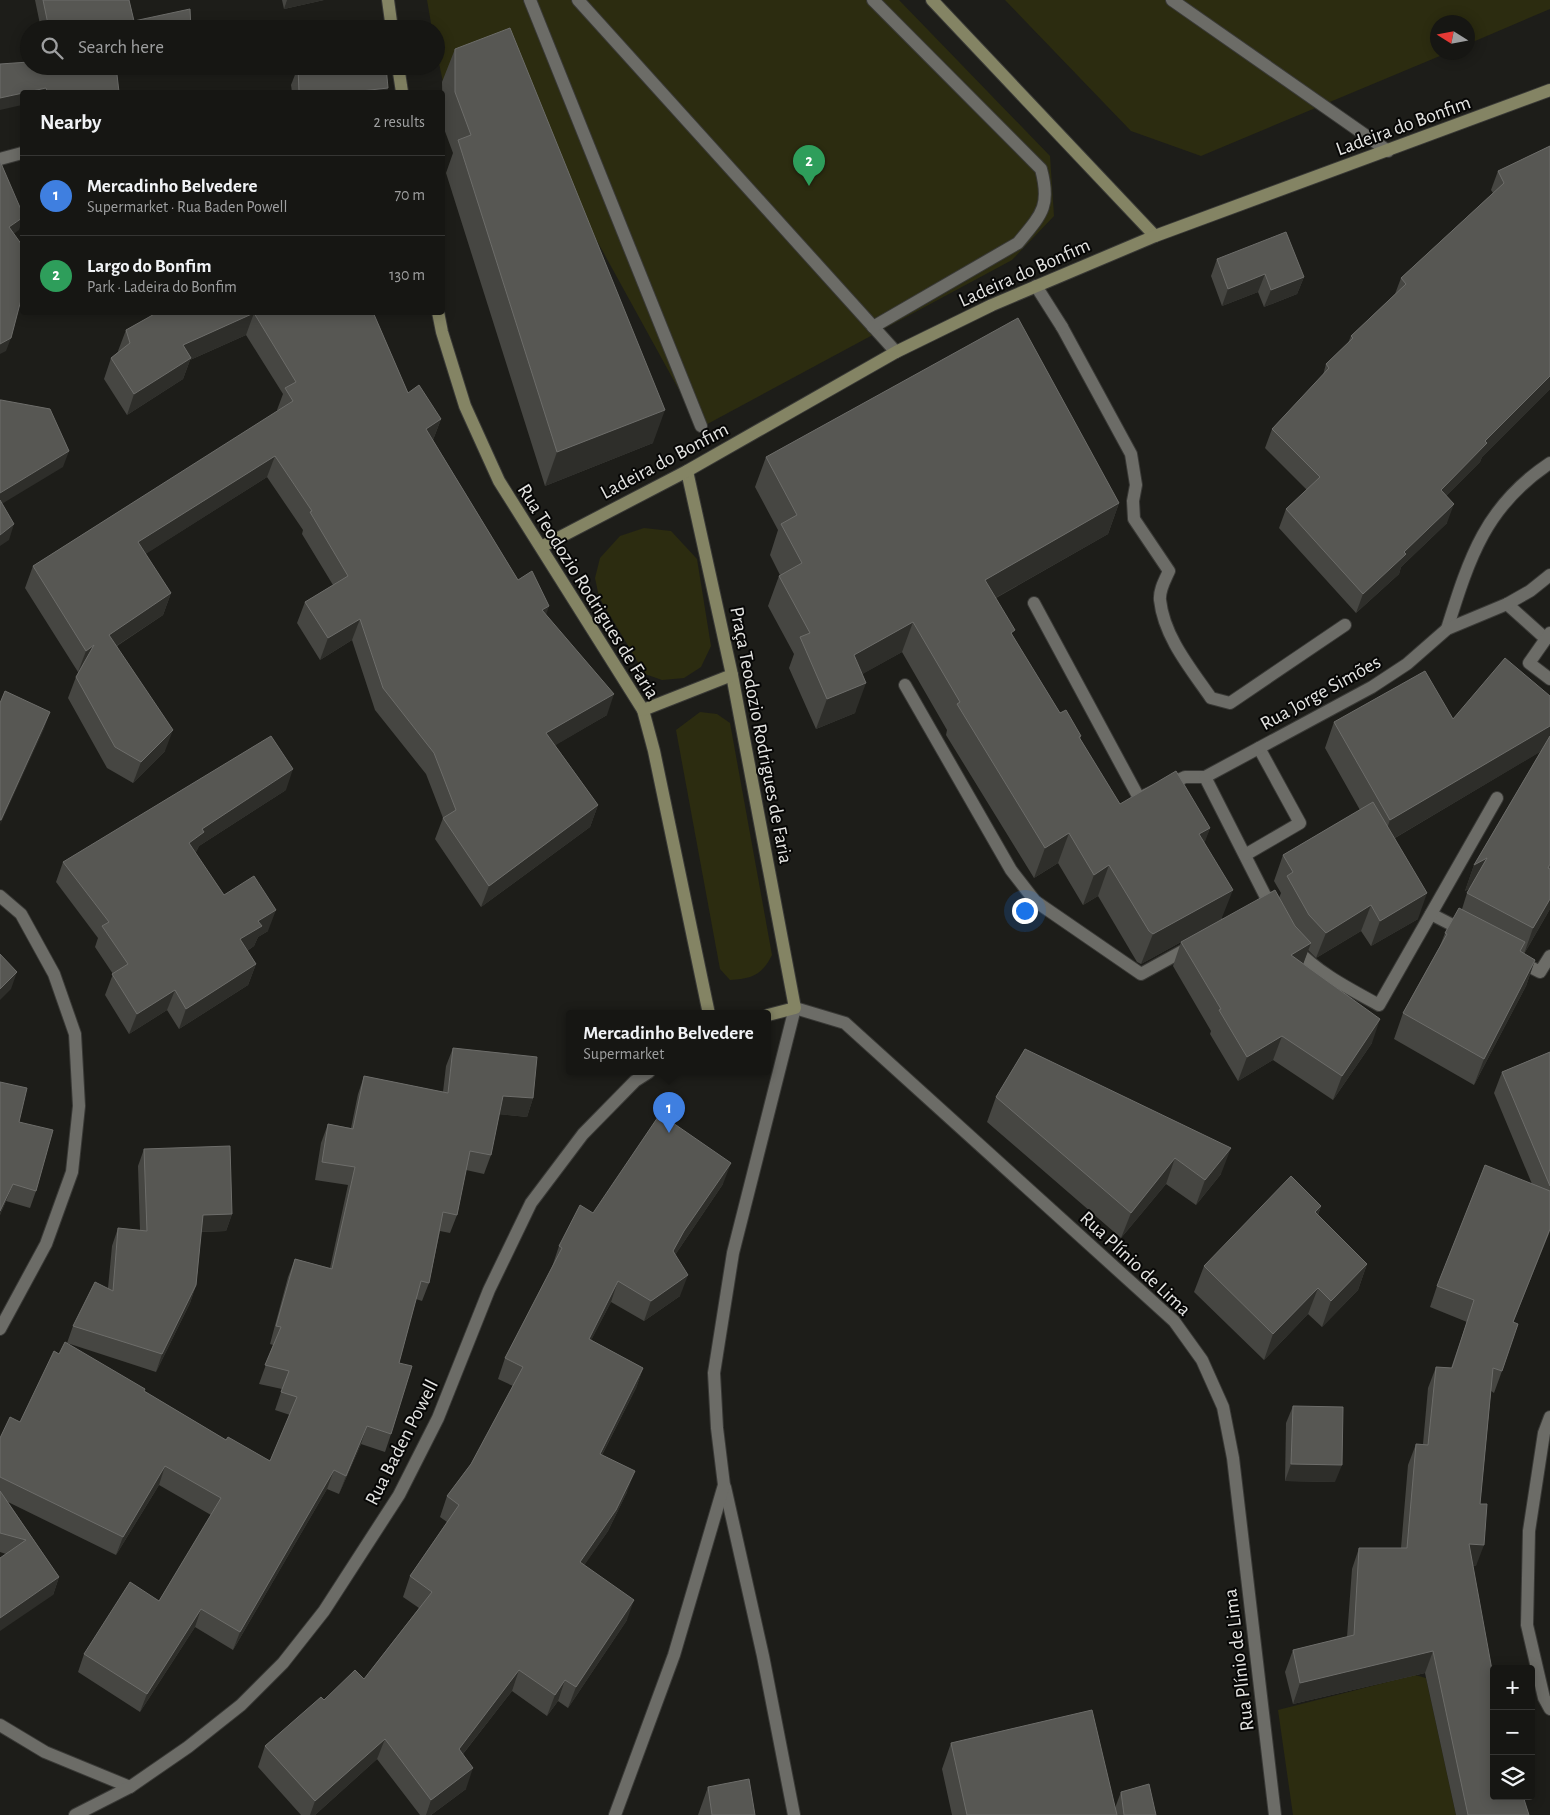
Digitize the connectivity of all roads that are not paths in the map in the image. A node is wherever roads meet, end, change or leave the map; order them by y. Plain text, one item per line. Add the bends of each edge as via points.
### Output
1 (388, 0) edge
2 (530, 0) edge
3 (578, 0) edge
4 (873, 0) edge
5 (932, 0) edge
6 (1180, 2) edge
7 (391, 20) edge
8 (399, 75) edge
9 (402, 90) edge
10 (1550, 90) edge
11 (1388, 151) junction
12 (20, 154) edge
13 (0, 159) edge
14 (1155, 236) junction
15 (1036, 286) junction
16 (439, 315) edge
17 (874, 327) junction
18 (896, 352) junction
19 (702, 426) dead end
20 (1550, 463) edge
21 (687, 471) junction
22 (541, 547) junction
23 (1550, 575) edge
24 (1034, 603) dead end
25 (1507, 604) junction
26 (1345, 625) dead end
27 (1447, 629) junction
28 (1548, 636) edge
29 (732, 675) junction
30 (1550, 679) edge
31 (905, 685) dead end
32 (643, 710) junction
33 (1260, 748) junction
34 (1205, 777) junction
35 (1497, 798) dead end
36 (1245, 855) junction
37 (0, 896) edge
38 (1431, 914) junction
39 (1278, 920) edge
40 (1473, 936) edge
41 (1288, 938) edge
42 (1201, 941) edge
43 (1507, 954) edge
44 (1550, 956) edge
45 (795, 1008) junction
46 (708, 1010) edge
47 (771, 1014) edge
48 (644, 1075) edge
49 (0, 1329) edge
50 (1550, 1417) edge
51 (724, 1485) junction
52 (1550, 1708) edge
53 (0, 1725) edge
54 (130, 1787) junction
55 (75, 1815) edge
56 (615, 1815) edge
57 (794, 1815) edge
58 (1275, 1815) edge

1 - 7 street
2 - 19 street
3 - 17 street
4 - 17 street via 1041,168 1046,186 1046,203 1036,222 1018,243
5 - 14 street
6 - 11 street
8 - 9 street
10 - 11 street, Ladeira do Bonfim
11 - 14 street, Ladeira do Bonfim
12 - 13 street
14 - 15 street, Ladeira do Bonfim
15 - 18 street, Ladeira do Bonfim
15 - 26 street via 1131,454 1136,485 1134,519 1169,571 1159,599 1171,637 1211,698 1230,703
16 - 22 street, Rua Teodozio Rodrigues de Faria via 465,406 499,481
17 - 18 street
18 - 21 street, Ladeira do Bonfim
20 - 27 street via 1532,475 1504,504 1480,536
21 - 22 street, Ladeira do Bonfim
21 - 29 street, Praça Teodozio Rodrigues de Faria
22 - 32 street, Rua Teodozio Rodrigues de Faria
23 - 25 street, Rua Jorge Simões
24 - 34 street via 1139,798 1185,777
25 - 27 street, Rua Jorge Simões
25 - 28 street
27 - 33 street, Rua Jorge Simões via 1407,664 1372,687
28 - 30 street via 1529,663
29 - 32 street
29 - 45 street, Praça Teodozio Rodrigues de Faria
31 - 42 street via 1011,870 1035,901 1141,974
32 - 46 street, Rua Teodozio Rodrigues de Faria
33 - 34 street, Rua Jorge Simões
33 - 36 street via 1300,824
34 - 36 street
35 - 38 street
36 - 39 street via 1264,906
37 - 49 street via 21,914 54,974 75,1034 79,1106 72,1172 46,1244
38 - 40 street
38 - 41 street via 1379,1005 1310,964
43 - 44 street via 1540,972
45 - 47 street
45 - 51 street via 733,1253 714,1373 716,1428
45 - 58 street, Rua Plínio de Lima via 845,1023 1174,1321 1202,1360 1223,1407 1233,1458
48 - 54 street, Rua Baden Powell via 635,1080 583,1134 531,1204 489,1290 434,1427 399,1495 324,1611 283,1662 241,1705
50 - 52 street via 1544,1433 1529,1531 1527,1625 1544,1698
51 - 56 street via 674,1655
51 - 57 street via 763,1656
53 - 54 street via 45,1752
54 - 55 street, Rua Baden Powell

